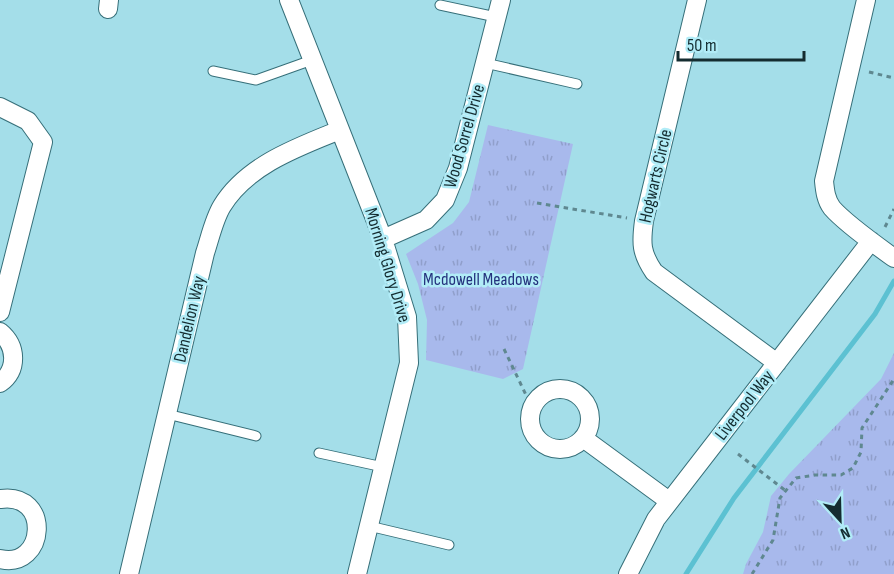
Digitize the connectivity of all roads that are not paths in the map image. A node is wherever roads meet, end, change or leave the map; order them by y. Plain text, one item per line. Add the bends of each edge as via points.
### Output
1 (290, 0) edge
2 (697, 0) edge
3 (866, 0) edge
4 (440, 5) dead end
5 (499, 8) edge
6 (312, 60) junction
7 (485, 63) junction
8 (213, 70) dead end
9 (577, 84) dead end
10 (0, 107) edge
11 (340, 130) junction
12 (383, 239) junction
13 (871, 241) junction
14 (891, 256) edge
15 (0, 312) edge
16 (0, 332) edge
17 (777, 363) junction
18 (0, 383) edge
19 (167, 414) junction
20 (256, 436) dead end
21 (583, 438) dead end
22 (319, 453) dead end
23 (383, 467) junction
24 (0, 499) edge
25 (669, 501) junction
26 (369, 526) junction
27 (449, 545) dead end
28 (0, 560) edge
29 (129, 574) edge
30 (357, 574) edge
31 (628, 574) edge

1 - 6 street, Morning Glory Drive
2 - 17 street, Hogwarts Circle via 641,242 645,260 654,272
3 - 13 street via 824,181 831,207
4 - 5 lane
5 - 7 street, Wood Sorrel Drive
6 - 8 lane via 256,80
6 - 11 street, Morning Glory Drive
7 - 9 lane
7 - 12 street, Wood Sorrel Drive via 458,168 445,200 426,220
10 - 15 street via 28,121 44,142
11 - 12 street, Morning Glory Drive
11 - 19 street, Dandelion Way via 282,156 242,180 221,207 205,253
12 - 23 street, Morning Glory Drive via 407,317 409,363
13 - 14 street
13 - 17 street, Liverpool Way
16 - 18 street via 9,341 13,361 11,371
17 - 25 street, Liverpool Way
19 - 20 lane
19 - 29 street, Dandelion Way
21 - 25 street
22 - 23 lane
23 - 26 street, Morning Glory Drive
24 - 28 street via 23,503 31,510 38,529 36,540 24,555
25 - 31 street, Liverpool Way
26 - 27 lane
26 - 30 street, Morning Glory Drive

